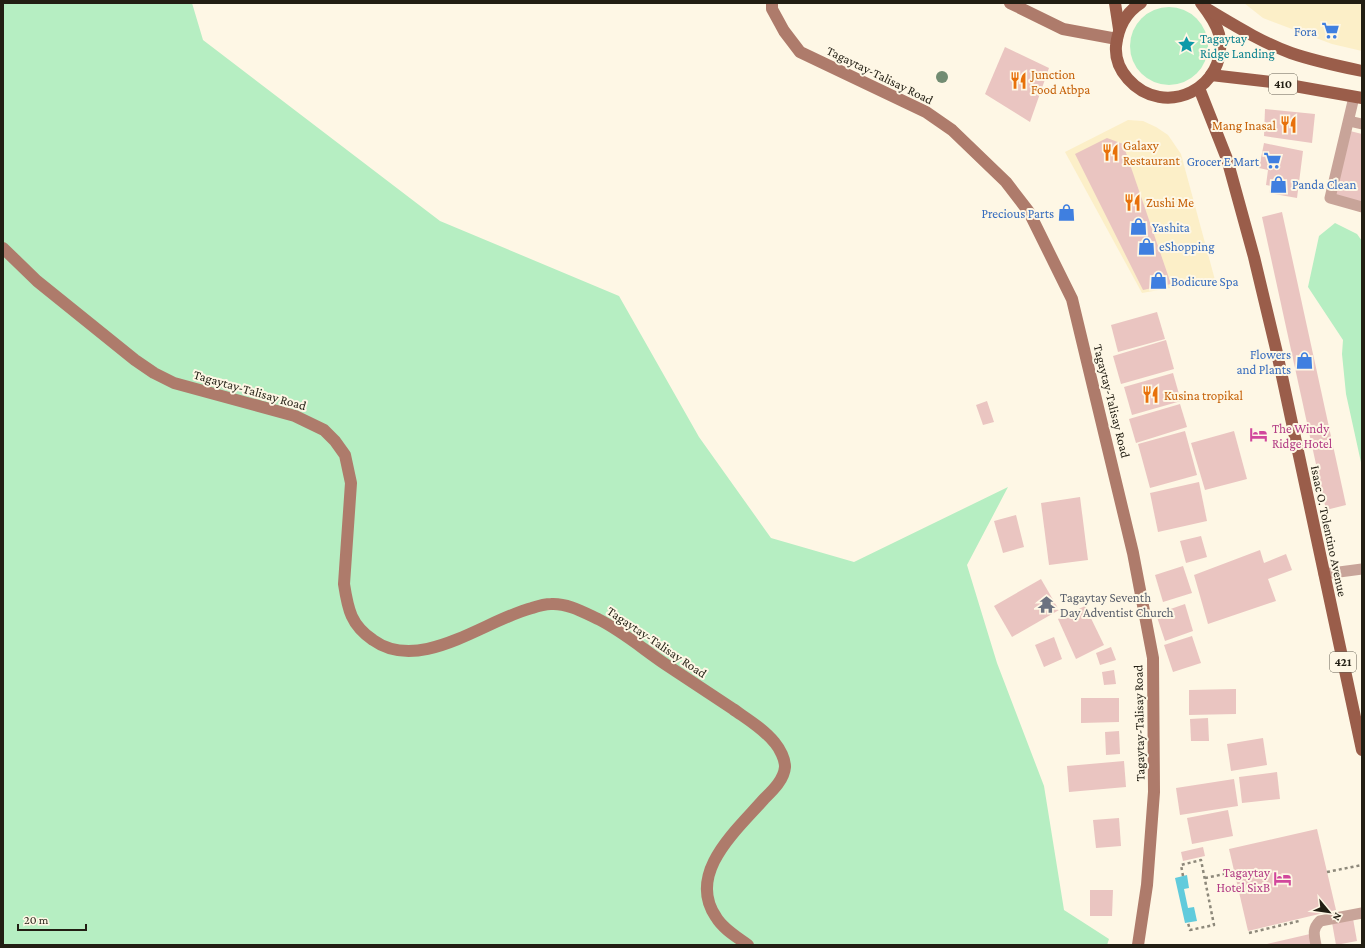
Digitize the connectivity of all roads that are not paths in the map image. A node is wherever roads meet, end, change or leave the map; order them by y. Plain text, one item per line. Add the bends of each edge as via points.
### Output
1 (772, 3) edge
2 (1010, 3) edge
3 (1115, 3) edge
4 (1141, 3) edge
5 (1200, 4) edge
6 (1118, 34) junction
7 (1362, 71) edge
8 (1211, 75) junction
9 (1199, 88) junction
10 (1358, 98) edge
11 (1349, 121) junction
12 (1362, 124) edge
13 (1362, 207) edge
14 (3, 248) edge
15 (1362, 569) edge
16 (1324, 574) junction
17 (1362, 750) edge
18 (1362, 913) edge
19 (748, 945) edge
20 (1138, 945) edge
21 (1316, 945) edge

1 - 20 main road, Tagaytay-Talisay Road via 772,9 784,31 800,52 926,112 952,130 1006,182 1029,212 1072,299 1133,552 1153,658 1154,792 1147,885
2 - 6 main road via 1063,29
3 - 6 main road, 410
4 - 6 main road via 1128,14
5 - 7 main road, 410 via 1248,33 1289,52
5 - 8 main road, 410 via 1215,23 1220,44 1217,66
6 - 9 main road, 410 via 1116,52 1120,70 1142,92 1168,99 1184,96
8 - 9 main road, 410
8 - 10 main road, 410 via 1272,82
9 - 16 main road, Isaac O. Tolentino Avenue / 421 via 1227,159 1254,257
10 - 11 lane
11 - 12 lane
11 - 13 lane via 1330,198
14 - 19 main road, Tagaytay-Talisay Road via 37,281 154,373 174,383 295,416 324,430 336,441 345,455 351,483 344,584 346,599 350,615 356,625 378,644 413,652 432,649 516,612 549,603 563,605 600,620 622,634 754,723 775,742 784,759 784,773 776,786 720,850 708,876 709,906 716,919
15 - 16 lane
16 - 17 main road, Isaac O. Tolentino Avenue / 421
18 - 21 lane via 1320,921 1313,933

